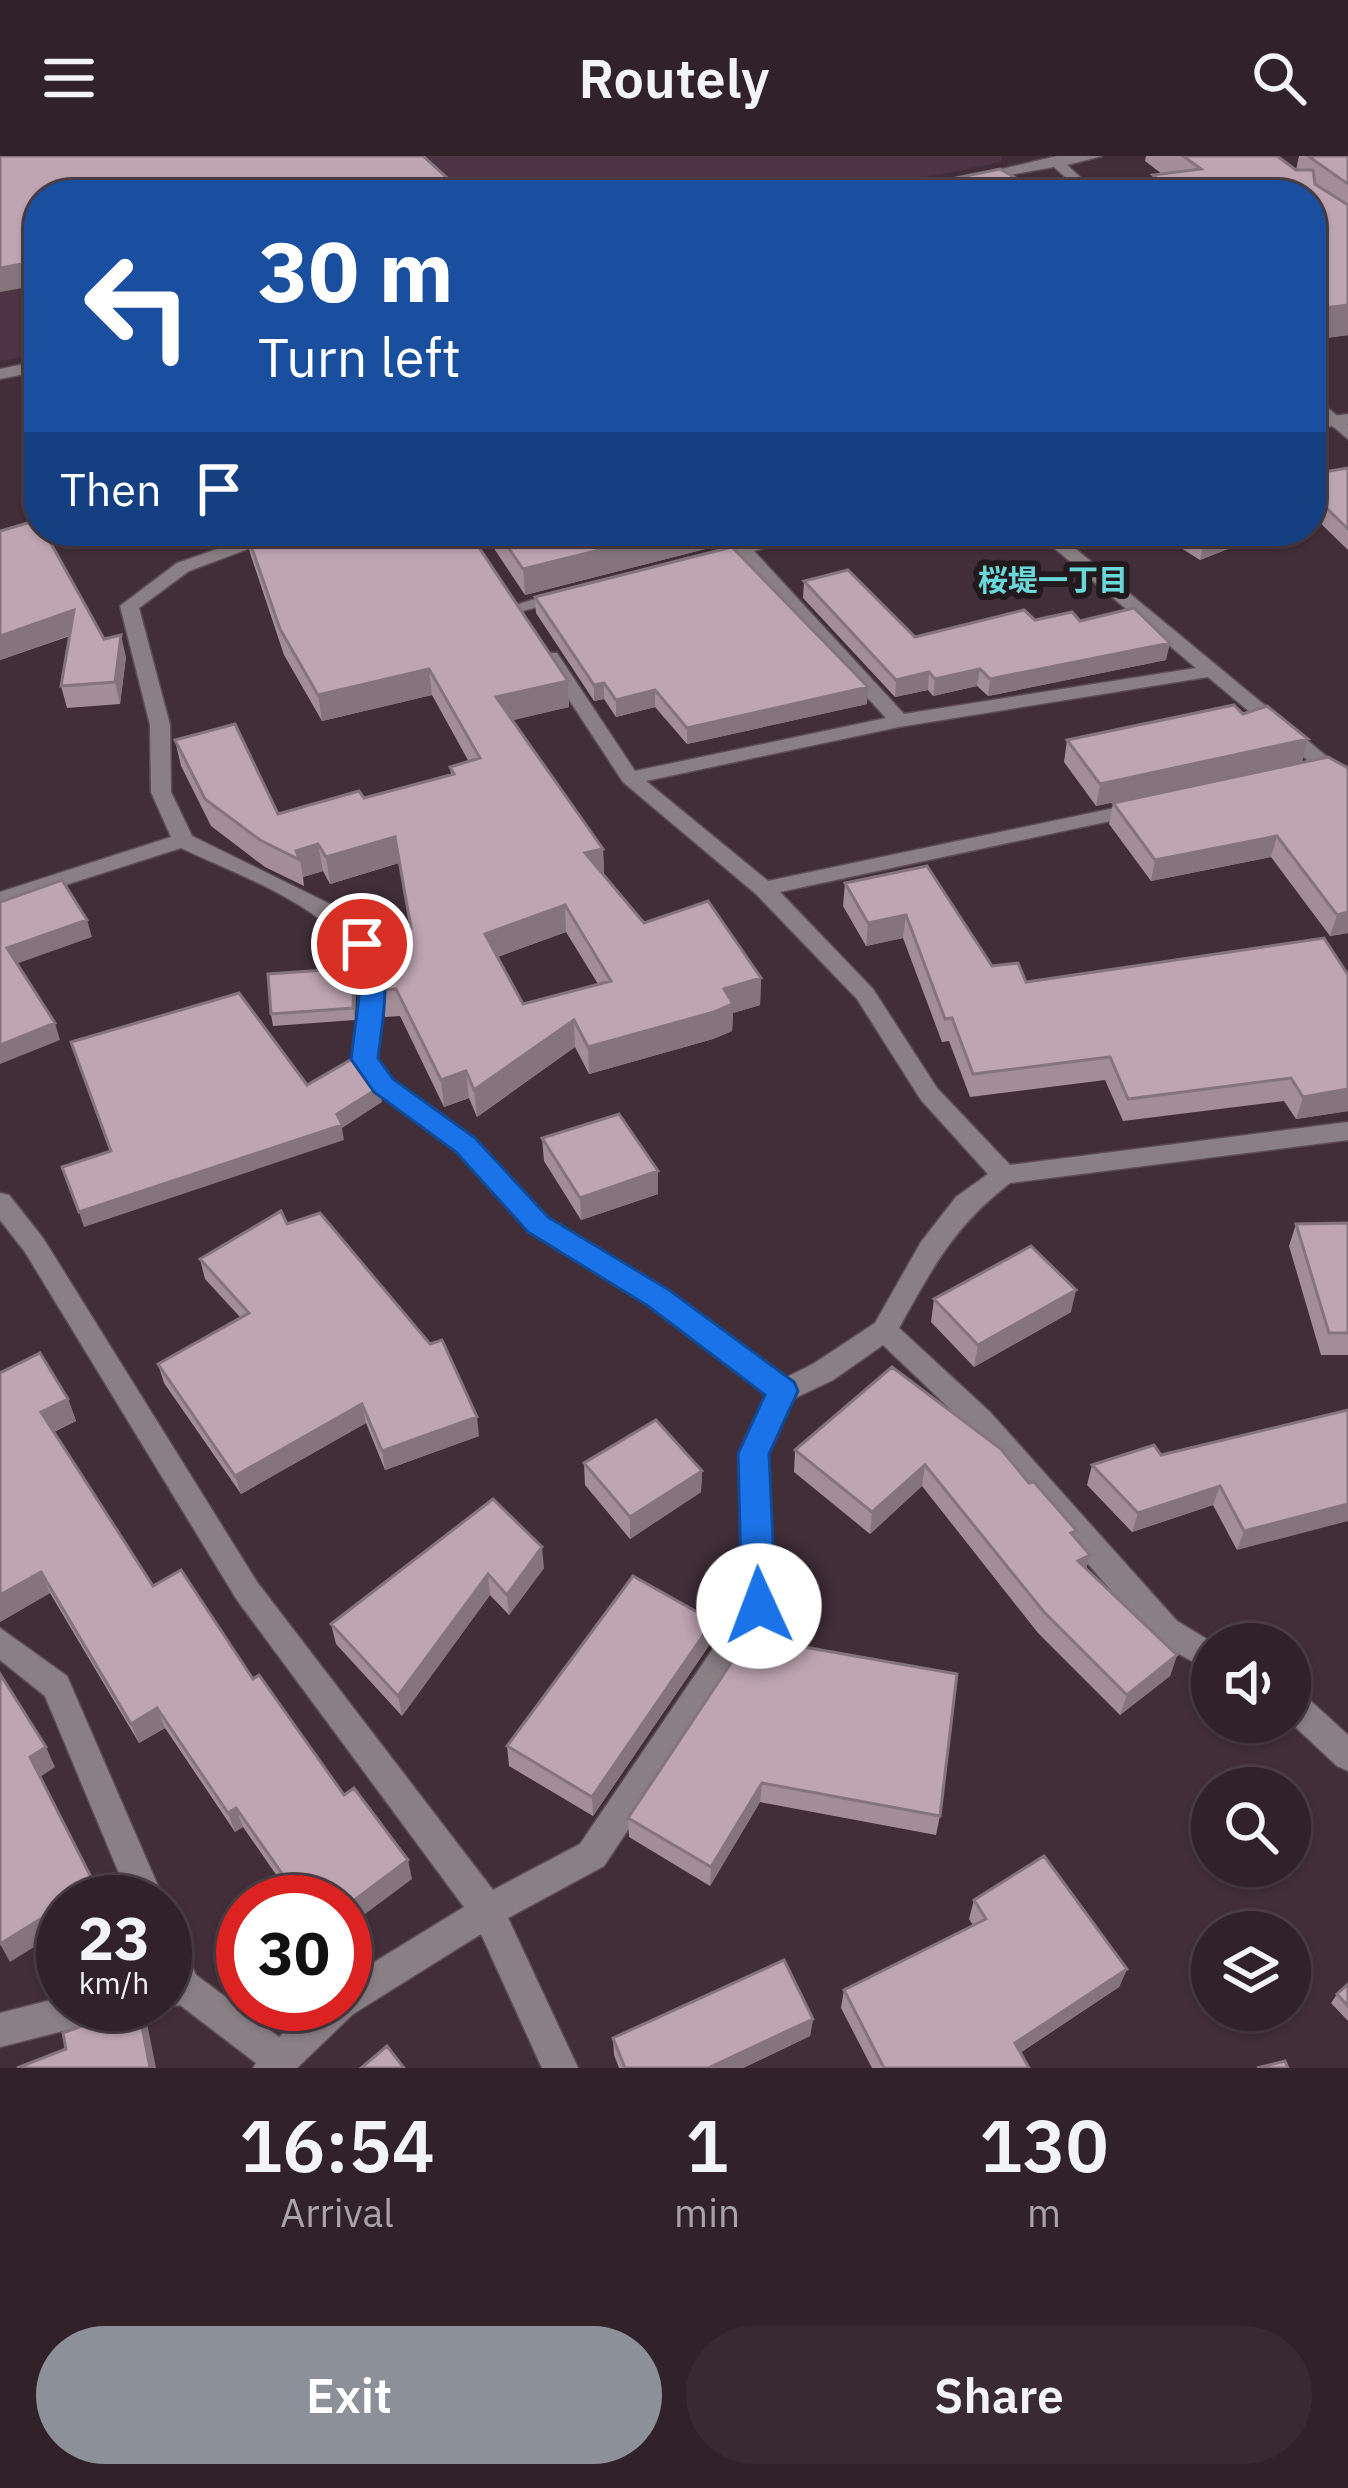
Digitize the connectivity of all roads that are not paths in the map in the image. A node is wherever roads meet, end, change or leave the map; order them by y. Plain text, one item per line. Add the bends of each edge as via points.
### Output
1 (1096, 156) edge
2 (1053, 159) edge
3 (968, 178) edge
4 (1076, 180) edge
5 (1341, 420) edge
6 (1348, 434) edge
7 (244, 546) edge
8 (751, 546) edge
9 (1060, 546) edge
10 (742, 548) junction
11 (675, 566) edge
12 (585, 590) edge
13 (1206, 672) junction
14 (899, 721) junction
15 (1327, 768) edge
16 (630, 778) junction
17 (1348, 784) edge
18 (1169, 802) edge
19 (183, 840) junction
20 (764, 889) junction
21 (0, 899) edge
22 (1348, 1131) edge
23 (1004, 1175) junction
24 (0, 1202) edge
25 (884, 1330) junction
26 (783, 1391) junction
27 (0, 1642) edge
28 (1191, 1646) edge
29 (1311, 1722) edge
30 (1348, 1756) edge
31 (136, 1875) edge
32 (488, 1911) junction
33 (372, 1983) edge
34 (192, 2002) edge
35 (36, 2021) edge
36 (0, 2030) edge
37 (311, 2031) edge
38 (275, 2064) edge
39 (560, 2068) edge

1 - 2 street
2 - 3 street
2 - 4 street
5 - 6 street
7 - 19 street via 182,568 129,606 160,725 161,792
8 - 10 street
9 - 13 street
10 - 11 street
10 - 14 street
12 - 16 street via 524,617
13 - 14 street
13 - 15 street
14 - 16 street
15 - 17 street
16 - 20 street
18 - 20 street
19 - 21 street
19 - 26 street via 328,912 362,944 374,981 364,1059 383,1085 466,1145 538,1225 658,1298
20 - 23 street via 865,994 929,1094
22 - 23 street
23 - 25 street via 965,1204
24 - 32 street via 247,1591
25 - 26 street
25 - 28 street via 980,1420 1166,1631
26 - 32 street via 754,1454 759,1606 592,1855
27 - 31 street via 56,1686
29 - 30 street
32 - 33 street
32 - 39 street
34 - 38 street
35 - 36 street
37 - 38 street

